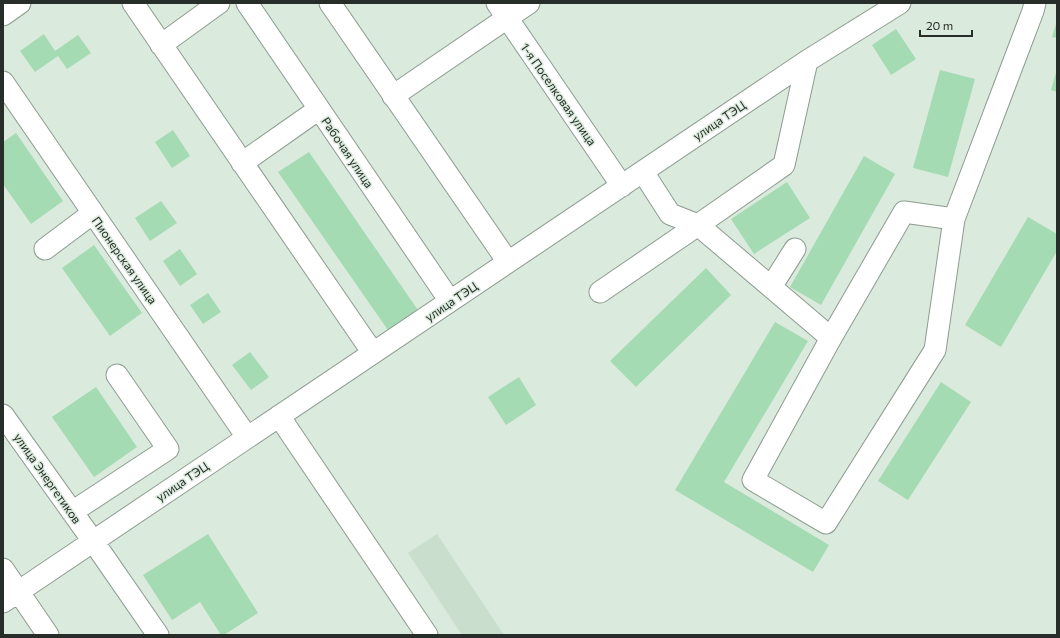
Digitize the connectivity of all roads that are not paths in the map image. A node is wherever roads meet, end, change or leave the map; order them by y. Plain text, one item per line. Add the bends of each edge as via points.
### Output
1 (20, 3) edge
2 (133, 3) edge
3 (219, 3) edge
4 (246, 3) edge
5 (330, 3) edge
6 (529, 3) edge
7 (900, 3) edge
8 (1036, 6) edge
9 (502, 11) edge
10 (3, 15) edge
11 (161, 45) junction
12 (807, 61) junction
13 (3, 82) edge
14 (394, 96) junction
15 (319, 109) junction
16 (242, 163) junction
17 (643, 172) junction
18 (622, 186) junction
19 (93, 213) junction
20 (954, 219) junction
21 (698, 225) junction
22 (45, 249) dead end
23 (795, 249) dead end
24 (508, 262) junction
25 (771, 287) junction
26 (600, 292) dead end
27 (450, 301) junction
28 (831, 338) junction
29 (373, 353) junction
30 (117, 375) dead end
31 (3, 415) edge
32 (279, 416) junction
33 (247, 437) junction
34 (72, 512) junction
35 (93, 541) junction
36 (3, 569) edge
37 (10, 596) edge
38 (48, 635) edge
39 (158, 635) edge
40 (427, 635) edge

1 - 10 street
2 - 11 street
3 - 11 street
4 - 15 street, Рабочая улица
5 - 14 street
6 - 9 street
7 - 12 street, улица ТЭЦ
8 - 20 street
9 - 14 street
9 - 18 street, 1-я Поселковая улица
11 - 16 street
12 - 17 street, улица ТЭЦ
12 - 21 street via 784,165
13 - 19 street, Пионерская улица
14 - 24 street
15 - 16 street
15 - 27 street, Рабочая улица
16 - 29 street
17 - 18 street, улица ТЭЦ
17 - 21 street via 670,214
18 - 24 street, улица ТЭЦ
19 - 22 street
19 - 33 street, Пионерская улица
20 - 28 street via 904,212
20 - 28 street via 935,350 826,523 753,480
21 - 25 street
21 - 26 street
23 - 25 street
24 - 27 street, улица ТЭЦ
25 - 28 street
27 - 29 street, улица ТЭЦ
29 - 32 street, улица ТЭЦ
30 - 34 street via 168,449
31 - 34 street, улица Энергетиков
32 - 33 street, улица ТЭЦ
32 - 40 street
33 - 35 street, улица ТЭЦ
34 - 35 street, улица Энергетиков
35 - 37 street, улица ТЭЦ
35 - 39 street, улица Энергетиков
36 - 37 street
37 - 38 street

